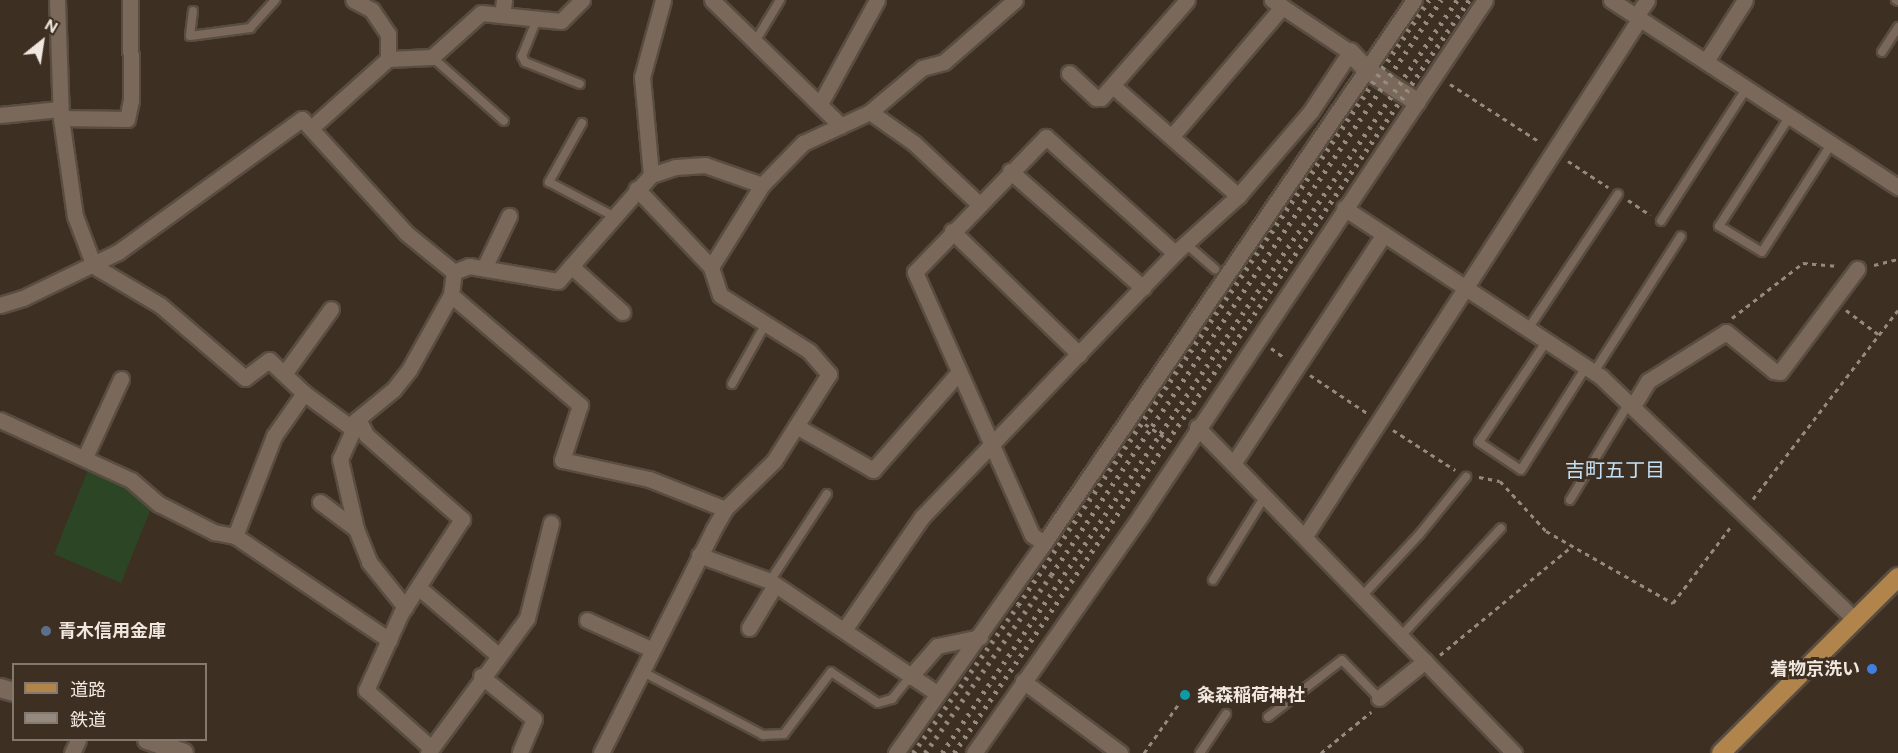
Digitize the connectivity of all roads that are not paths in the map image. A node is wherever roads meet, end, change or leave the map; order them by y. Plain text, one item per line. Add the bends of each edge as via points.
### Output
1 (57, 0) edge
2 (130, 0) edge
3 (275, 0) edge
4 (353, 0) edge
5 (582, 0) edge
6 (663, 0) edge
7 (712, 0) edge
8 (780, 0) edge
9 (877, 0) edge
10 (1016, 0) edge
11 (1187, 0) edge
12 (1414, 0) edge
13 (1485, 0) edge
14 (1611, 0) edge
15 (1647, 0) edge
16 (1745, 0) edge
17 (1277, 3) edge
18 (503, 8) edge
19 (194, 11) dead end
20 (1638, 17) junction
21 (537, 19) junction
22 (1898, 27) edge
23 (756, 40) junction
24 (1350, 52) junction
25 (1882, 52) dead end
26 (432, 57) junction
27 (388, 59) junction
28 (1706, 61) junction
29 (1367, 70) junction
30 (1069, 73) dead end
31 (580, 84) dead end
32 (1113, 86) junction
33 (1746, 90) junction
34 (821, 102) junction
35 (1417, 102) junction
36 (870, 112) junction
37 (60, 113) junction
38 (0, 115) edge
39 (1790, 116) junction
40 (504, 120) dead end
41 (582, 123) dead end
42 (842, 126) junction
43 (311, 128) junction
44 (1172, 136) junction
45 (1832, 143) junction
46 (1010, 171) junction
47 (651, 175) junction
48 (1897, 184) edge
49 (762, 186) junction
50 (637, 189) junction
51 (1618, 194) dead end
52 (1238, 196) junction
53 (978, 203) junction
54 (1344, 208) junction
55 (509, 216) dead end
56 (613, 216) junction
57 (1661, 221) dead end
58 (952, 231) junction
59 (1384, 234) junction
60 (1681, 236) dead end
61 (1180, 248) junction
62 (94, 266) junction
63 (571, 266) junction
64 (711, 267) junction
65 (484, 268) junction
66 (1215, 269) dead end
67 (1857, 269) road end
68 (454, 273) junction
69 (1143, 288) junction
70 (1466, 289) junction
71 (451, 295) junction
72 (0, 305) edge
73 (331, 309) dead end
74 (622, 312) dead end
75 (765, 325) junction
76 (1528, 329) junction
77 (1546, 342) junction
78 (1079, 354) junction
79 (1590, 369) junction
80 (959, 372) junction
81 (284, 374) junction
82 (121, 379) dead end
83 (732, 384) dead end
84 (304, 393) junction
85 (1632, 404) junction
86 (358, 419) junction
87 (0, 420) edge
88 (796, 426) junction
89 (1197, 427) junction
90 (991, 445) junction
91 (85, 457) junction
92 (1233, 464) junction
93 (1466, 477) dead end
94 (827, 494) dead end
95 (1265, 496) junction
96 (1570, 500) dead end
97 (320, 502) dead end
98 (725, 509) junction
99 (551, 523) dead end
100 (1501, 528) dead end
101 (356, 529) junction
102 (235, 536) junction
103 (1305, 536) junction
104 (1044, 543) junction
105 (699, 555) junction
106 (1898, 577) edge
107 (1213, 580) dead end
108 (773, 583) junction
109 (418, 587) junction
110 (1363, 595) junction
111 (405, 607) junction
112 (587, 620) dead end
113 (1855, 620) junction
114 (749, 628) dead end
115 (844, 630) junction
116 (1401, 636) junction
117 (980, 637) junction
118 (389, 640) junction
119 (653, 650) junction
120 (498, 655) junction
121 (1427, 663) junction
122 (643, 672) junction
123 (482, 676) junction
124 (910, 677) junction
125 (1023, 681) junction
126 (938, 694) junction
127 (1379, 698) joint
128 (1226, 714) dead end
129 (1268, 717) dead end
130 (150, 741) edge
131 (430, 751) edge
132 (520, 752) edge
133 (184, 753) edge
134 (601, 753) edge
135 (896, 753) edge
136 (974, 753) edge
137 (1120, 753) edge
138 (1200, 753) edge
139 (1514, 753) edge
140 (1721, 753) edge

1 - 37 street
2 - 37 street via 131,100 127,119
3 - 19 lane via 250,28 190,36
4 - 27 street via 372,10 388,34
5 - 21 street via 561,21
6 - 47 street via 642,76
7 - 23 street
8 - 23 lane
9 - 34 street
10 - 36 street via 944,62 922,68
11 - 32 street
12 - 29 street
13 - 35 street
14 - 20 street
15 - 20 street
16 - 28 street
17 - 24 street
17 - 44 street
18 - 21 street
18 - 26 street via 481,13
20 - 28 street
20 - 70 street
21 - 31 lane via 522,56 525,62
22 - 25 lane
23 - 34 street
24 - 29 street
24 - 52 street via 1311,111
26 - 27 street
26 - 40 lane
27 - 43 street
28 - 33 street
29 - 35 street
29 - 104 street
30 - 32 street via 1096,98
32 - 44 street
33 - 39 street
33 - 57 lane
34 - 42 street
35 - 54 street
36 - 42 street
36 - 53 street via 914,143
37 - 38 street
37 - 62 street via 75,216
39 - 45 street
39 - 45 lane via 1719,226 1762,252
41 - 56 lane via 549,182
42 - 49 street via 803,143
43 - 62 street via 302,119
43 - 68 street via 406,233
44 - 52 street
45 - 48 street
46 - 53 street
46 - 61 street via 1046,137
46 - 69 street
47 - 49 street via 676,166 705,165
47 - 50 street
49 - 64 street
50 - 56 street
50 - 64 street
51 - 76 lane
52 - 61 street
53 - 58 street
54 - 59 street
54 - 89 street
55 - 65 street
56 - 63 street
58 - 78 street
58 - 80 street via 915,272
59 - 70 street
59 - 92 street
60 - 79 lane
61 - 66 lane
61 - 69 street
62 - 72 street
62 - 81 street via 160,305 245,378 270,360
63 - 65 street via 558,281
63 - 74 street
64 - 75 street via 720,296
65 - 68 street via 469,266
67 - 85 street via 1780,372 1726,332 1648,381
68 - 71 street
69 - 78 street
70 - 76 street
70 - 103 street
71 - 86 street via 409,370
71 - 98 street via 580,405 562,460 649,479
73 - 81 street
75 - 83 lane
75 - 88 street via 809,351 829,374
76 - 77 street
77 - 79 street
77 - 79 lane via 1479,442 1521,470
78 - 90 street
79 - 85 street
80 - 88 street via 873,471
80 - 90 street
81 - 84 street
82 - 91 street
84 - 86 street via 344,425
84 - 102 street via 274,436
85 - 96 lane
85 - 113 street
86 - 101 street via 340,459
86 - 109 street via 366,435 462,519
87 - 91 street
88 - 98 street via 774,461
89 - 92 street
89 - 125 street
90 - 104 street via 1032,535
90 - 115 street via 922,517
91 - 102 street via 131,480 159,504 214,532
92 - 95 street
93 - 110 lane via 1419,536
94 - 108 lane
95 - 103 street
95 - 107 lane
97 - 101 street
98 - 105 street
99 - 120 street via 527,618
100 - 116 lane
101 - 111 street via 369,562
102 - 118 street
103 - 110 street
104 - 117 street
105 - 108 street
105 - 119 street
106 - 113 main road
108 - 114 street
108 - 115 street
109 - 111 street
109 - 120 street
110 - 116 street
111 - 118 street
112 - 119 street
113 - 140 main road
115 - 124 street
116 - 121 street
117 - 124 street via 937,646
117 - 126 street
118 - 131 street via 366,690
119 - 122 street
120 - 123 street
121 - 127 street
121 - 139 street
122 - 124 lane via 764,735 784,734 831,672 878,703 892,699
122 - 134 street
123 - 131 street
123 - 132 street via 534,719
124 - 126 street
125 - 136 street
125 - 137 street
126 - 135 street
127 - 129 lane via 1342,660
128 - 138 lane
130 - 133 street

